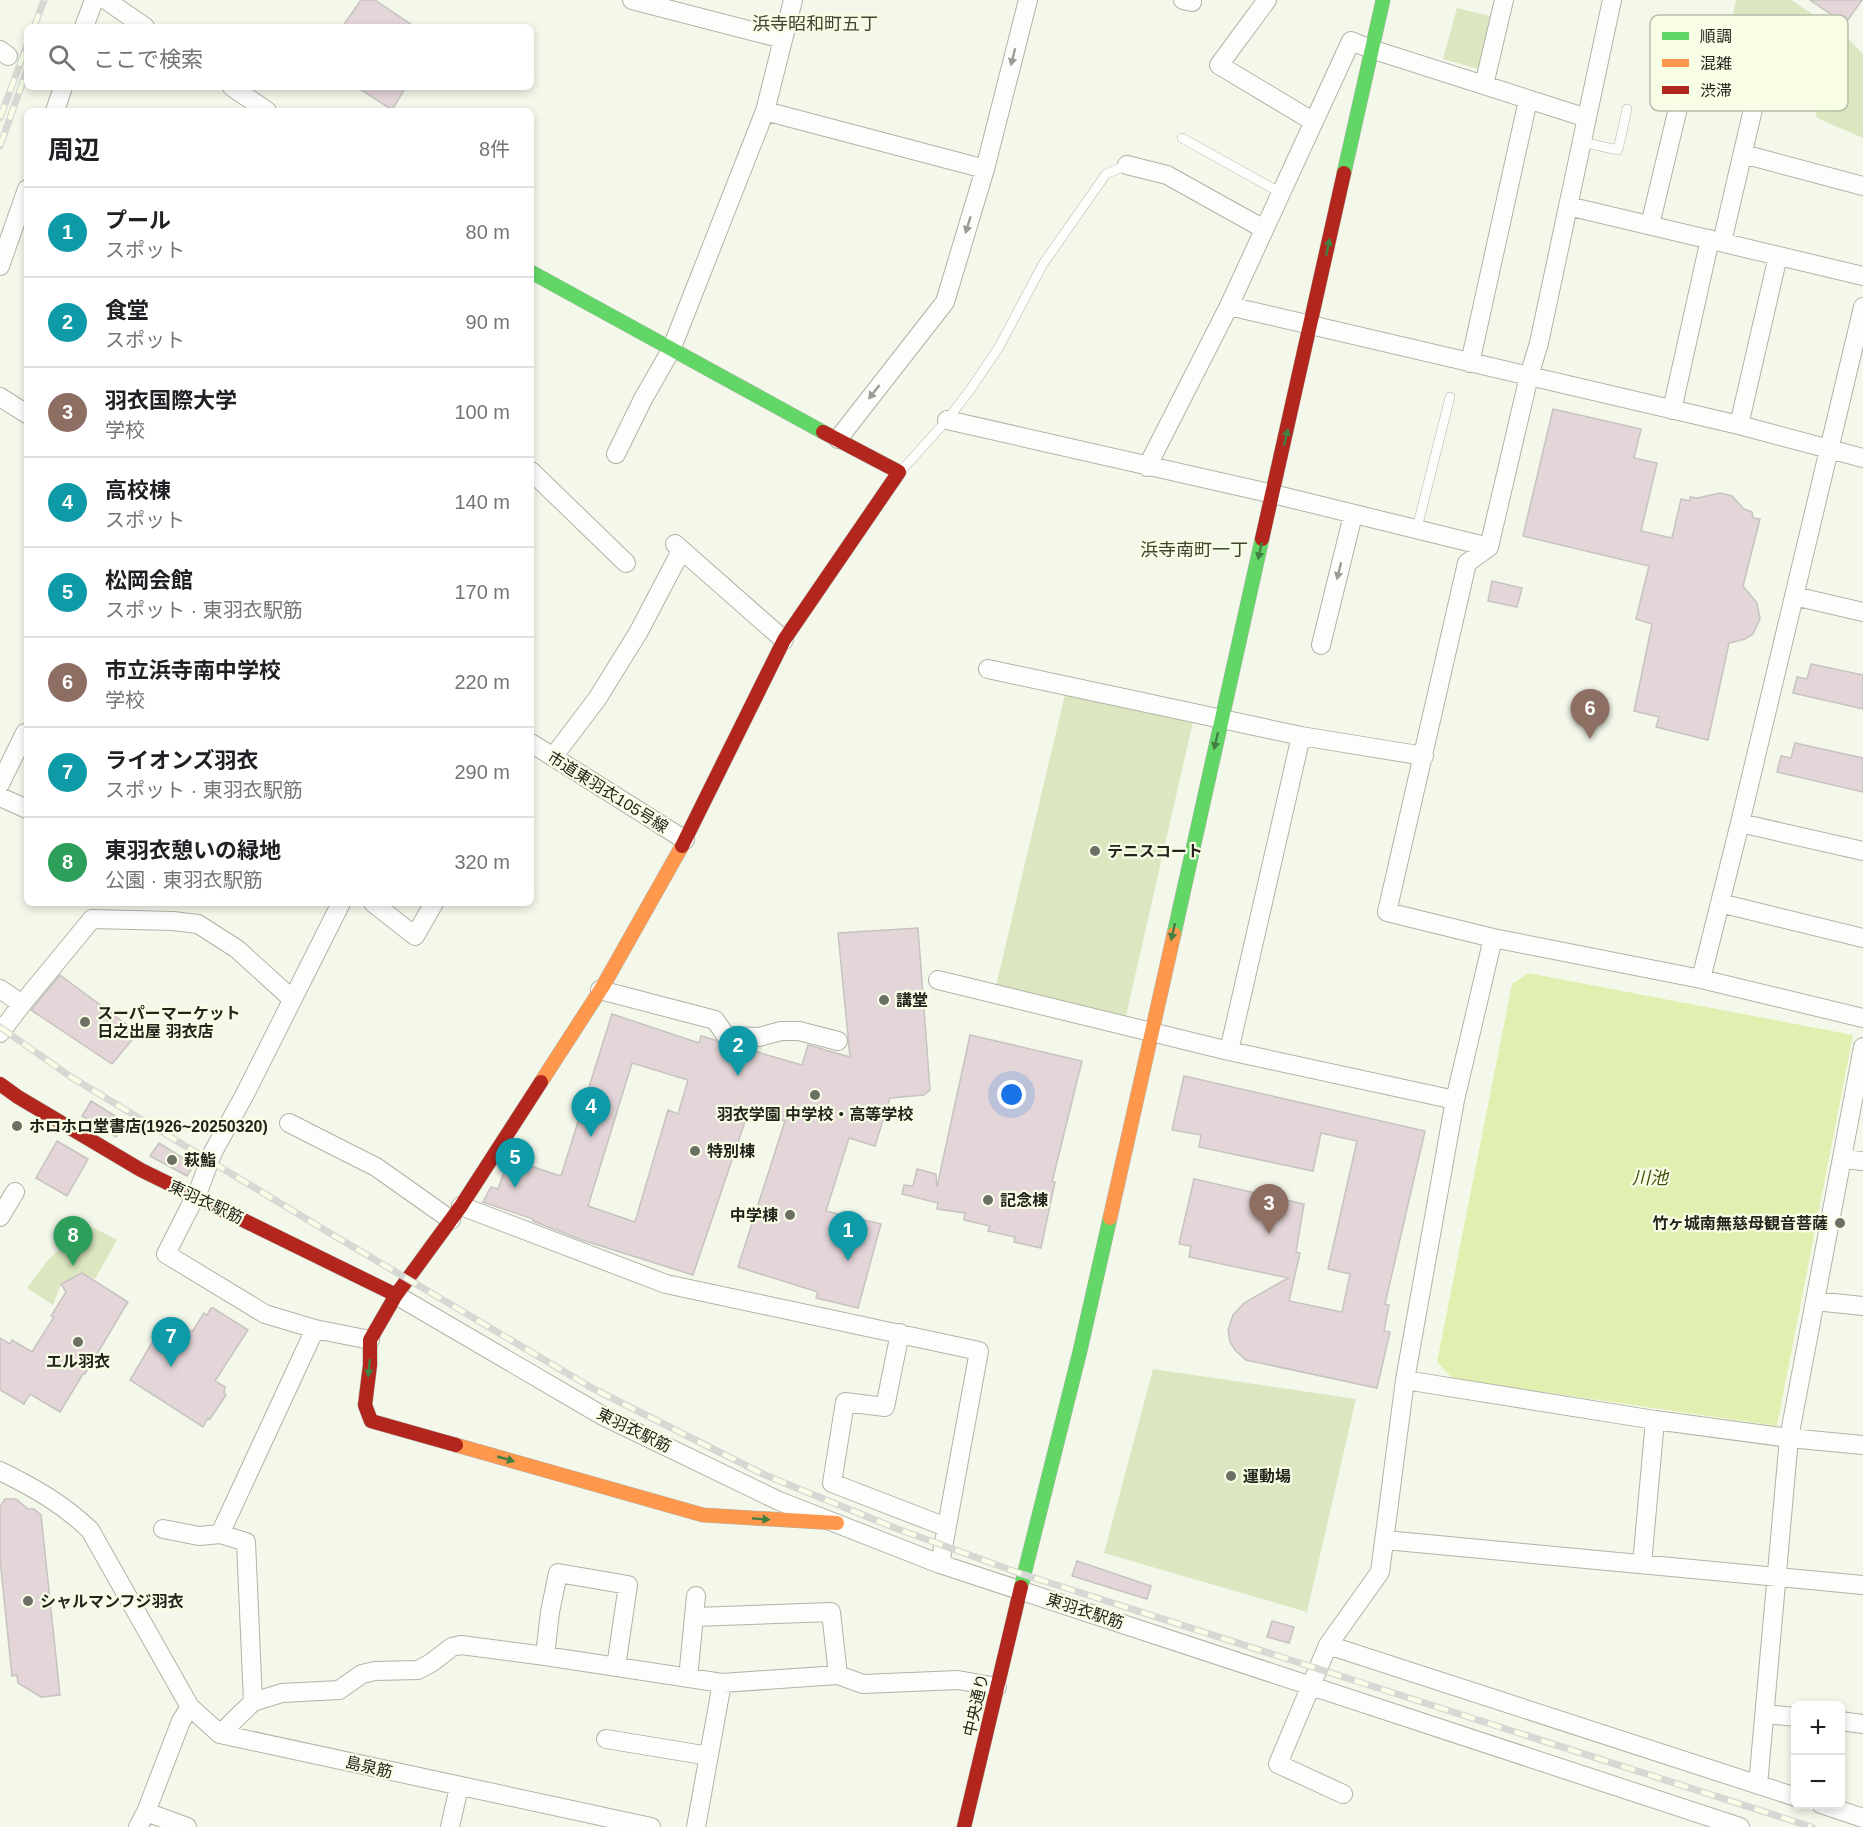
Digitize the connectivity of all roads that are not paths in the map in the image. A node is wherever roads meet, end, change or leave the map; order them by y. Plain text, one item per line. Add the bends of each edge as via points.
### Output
1 (94, 0) edge
2 (106, 0) edge
3 (635, 0) edge
4 (794, 0) edge
5 (1028, 0) edge
6 (1267, 0) edge
7 (1383, 0) edge
8 (1504, 0) edge
9 (1612, 0) edge
10 (85, 24) edge
11 (141, 24) edge
12 (783, 39) junction
13 (1371, 50) junction
14 (1484, 85) junction
15 (62, 90) edge
16 (236, 90) edge
17 (1528, 100) junction
18 (56, 108) edge
19 (263, 108) edge
20 (1627, 109) dead end
21 (765, 111) junction
22 (1677, 111) edge
23 (1753, 111) edge
24 (1587, 118) junction
25 (1314, 122) junction
26 (1182, 138) dead end
27 (1582, 142) junction
28 (1743, 154) junction
29 (1127, 165) joint
30 (985, 169) junction
31 (1863, 186) edge
32 (1281, 193) junction
33 (24, 198) edge
34 (1568, 206) junction
35 (1650, 225) junction
36 (1264, 229) junction
37 (1716, 241) junction
38 (1778, 256) junction
39 (0, 266) edge
40 (534, 274) edge
41 (1863, 276) edge
42 (1229, 306) junction
43 (1863, 307) edge
44 (1311, 325) junction
45 (671, 350) junction
46 (1470, 363) junction
47 (1529, 376) junction
48 (0, 397) edge
49 (1450, 397) dead end
50 (1672, 410) junction
51 (24, 412) edge
52 (947, 420) junction
53 (1739, 426) junction
54 (838, 439) junction
55 (1830, 448) junction
56 (616, 454) dead end
57 (1863, 458) edge
58 (1147, 467) junction
59 (899, 472) junction
60 (534, 474) edge
61 (1273, 494) junction
62 (1353, 514) junction
63 (1417, 528) junction
64 (1489, 547) junction
65 (626, 563) dead end
66 (1794, 596) junction
67 (1863, 612) edge
68 (784, 640) junction
69 (1321, 645) dead end
70 (988, 669) dead end
71 (1221, 718) junction
72 (24, 735) edge
73 (1301, 736) junction
74 (534, 745) edge
75 (1424, 756) junction
76 (553, 757) junction
77 (0, 784) edge
78 (0, 797) edge
79 (24, 808) edge
80 (1740, 823) junction
81 (685, 840) junction
82 (1863, 852) edge
83 (1720, 903) junction
84 (339, 906) edge
85 (377, 906) edge
86 (432, 906) edge
87 (113, 910) edge
88 (1493, 938) junction
89 (1863, 938) edge
90 (1701, 979) junction
91 (938, 980) dead end
92 (0, 989) edge
93 (600, 990) junction
94 (292, 999) junction
95 (22, 1004) junction
96 (1863, 1018) edge
97 (1150, 1032) junction
98 (0, 1034) edge
99 (838, 1041) dead end
100 (1863, 1047) edge
101 (1229, 1051) junction
102 (0, 1084) edge
103 (1455, 1100) junction
104 (289, 1123) dead end
105 (1842, 1159) junction
106 (1863, 1161) edge
107 (15, 1192) dead end
108 (193, 1198) junction
109 (456, 1213) junction
110 (0, 1217) edge
111 (396, 1295) junction
112 (1815, 1301) junction
113 (1863, 1306) edge
114 (315, 1329) junction
115 (900, 1334) junction
116 (370, 1340) junction
117 (1406, 1380) junction
118 (1655, 1420) junction
119 (1789, 1438) junction
120 (1863, 1445) edge
121 (0, 1471) edge
122 (837, 1523) junction
123 (946, 1527) junction
124 (162, 1529) dead end
125 (220, 1534) junction
126 (1385, 1540) junction
127 (940, 1563) junction
128 (1642, 1564) junction
129 (1777, 1578) junction
130 (1863, 1586) edge
131 (1020, 1590) junction
132 (696, 1596) dead end
133 (695, 1617) junction
134 (1328, 1645) junction
135 (545, 1656) junction
136 (616, 1667) junction
137 (838, 1675) junction
138 (688, 1678) junction
139 (722, 1683) junction
140 (1310, 1685) junction
141 (997, 1687) junction
142 (253, 1702) junction
143 (190, 1707) junction
144 (1765, 1714) junction
145 (1791, 1717) edge
146 (1845, 1722) edge
147 (1863, 1724) edge
148 (220, 1734) junction
149 (606, 1739) dead end
150 (709, 1756) junction
151 (1758, 1785) junction
152 (459, 1787) junction
153 (1343, 1794) dead end
154 (1791, 1795) edge
155 (1836, 1809) edge
156 (1863, 1818) edge
157 (142, 1819) edge
158 (187, 1827) edge
159 (450, 1827) edge
160 (651, 1827) edge
161 (696, 1827) edge
162 (964, 1827) edge
163 (1740, 1827) edge

1 - 10 street
2 - 11 street
3 - 12 street
4 - 12 street
5 -> 30 street
6 - 25 street via 1219,65
7 - 13 street, 中央通り
8 - 14 street
9 - 24 street
12 - 21 street
13 - 14 street
13 - 25 street via 1351,41
44 -> 13 street, 中央通り
14 - 17 street
15 - 18 street
16 - 19 street
17 - 24 street
17 - 46 street
20 - 27 lane via 1618,150
21 - 30 street
21 - 45 street
22 - 35 street
23 - 28 street
24 - 27 street
25 - 32 street
26 - 32 lane
27 - 34 street
28 - 31 street
28 - 37 street
29 - 36 street via 1167,175
29 - 52 lane via 1106,174 1043,264 999,347
30 -> 54 street via 945,302
32 - 36 street
33 - 39 street
34 - 35 street
34 - 47 street
35 - 37 street
36 - 42 street
37 - 38 street
37 - 50 street
38 - 41 street
38 - 53 street
40 - 45 street
42 - 44 street
42 - 58 street
43 - 55 street
44 - 46 street
61 -> 44 street, 中央通り
45 - 54 street
45 - 56 street
46 - 47 street
47 - 50 street
47 - 64 street
48 - 51 street
49 - 63 lane
50 - 53 street
52 - 58 street
52 - 59 lane
53 - 55 street
54 - 59 street
55 - 57 street
55 - 66 street
58 - 61 street
59 - 68 street
60 - 65 street
61 - 62 street
61 -> 71 street, 中央通り
62 - 63 street
62 -> 69 street
63 - 64 street
64 - 75 street via 1467,563
66 - 67 street
66 - 80 street
68 - 76 street via 677,547 638,633 603,690
68 - 81 street
70 - 71 street
71 - 73 street
71 -> 97 street, 中央通り
72 - 77 street
73 - 75 street
73 - 101 street
74 - 76 street, 市道東羽衣105号線
75 - 88 street via 1387,912
76 - 81 street, 市道東羽衣105号線
78 - 79 street
80 - 82 street
80 - 83 street
81 - 93 street
83 - 89 street
83 - 90 street
84 - 94 street
85 - 86 street via 415,936
87 - 94 street via 198,924 237,949
87 - 95 street via 92,919
88 - 90 street
88 - 103 street
90 - 96 street
91 - 97 street
92 - 95 street
93 - 99 street via 715,1020 726,1036 800,1031
93 - 109 street
94 - 108 street
95 - 98 street
97 - 101 street
97 - 131 street, 中央通り via 1080,1351
100 - 105 street
101 - 103 street
102 - 108 street, 東羽衣駅筋
103 - 117 street
104 - 109 street
105 - 106 street
105 - 112 street
107 - 110 street
108 - 111 street, 東羽衣駅筋
108 - 114 street via 166,1254 265,1314
109 - 111 street
109 - 115 street via 666,1284
111 - 116 street
111 - 122 street, 東羽衣駅筋 via 603,1416 779,1501
112 - 113 street
112 - 119 street
114 - 116 street
114 - 125 street
115 - 123 street via 979,1351
115 - 123 street via 885,1407 846,1402 832,1483
116 -> 122 street via 365,1405 371,1421 703,1515
117 - 118 street
117 - 126 street
118 - 119 street
118 - 128 street
119 - 120 street
119 - 129 street
121 - 143 street, 島泉筋 via 34,1488 90,1530
122 - 127 street, 東羽衣駅筋
123 - 127 street
124 - 125 street via 198,1536
125 - 142 street via 246,1542
126 - 128 street
126 - 134 street via 1380,1572
127 - 131 street, 東羽衣駅筋
128 - 129 street
129 - 130 street
129 - 144 street
131 - 140 street, 東羽衣駅筋
131 - 141 street, 中央通り
132 - 133 street
133 - 137 street via 831,1612
133 - 138 street
134 - 140 street
134 - 151 street
135 - 136 street
135 - 136 street via 558,1573 628,1585
135 - 142 street via 461,1645 418,1670 375,1671 362,1674 339,1690 282,1693
136 - 138 street
137 - 139 street
137 - 141 street via 863,1684 958,1680
138 - 139 street
139 - 150 street
140 - 153 street via 1278,1764
140 - 163 street, 東羽衣駅筋
141 - 162 street, 中央通り
142 - 148 street
143 - 148 street, 島泉筋
143 - 157 street via 181,1720
144 - 145 street
144 - 151 street
146 - 147 street
148 - 152 street, 島泉筋
149 - 150 street
150 - 161 street
151 - 154 street
152 - 159 street
152 - 160 street, 島泉筋
155 - 156 street
157 - 158 street

